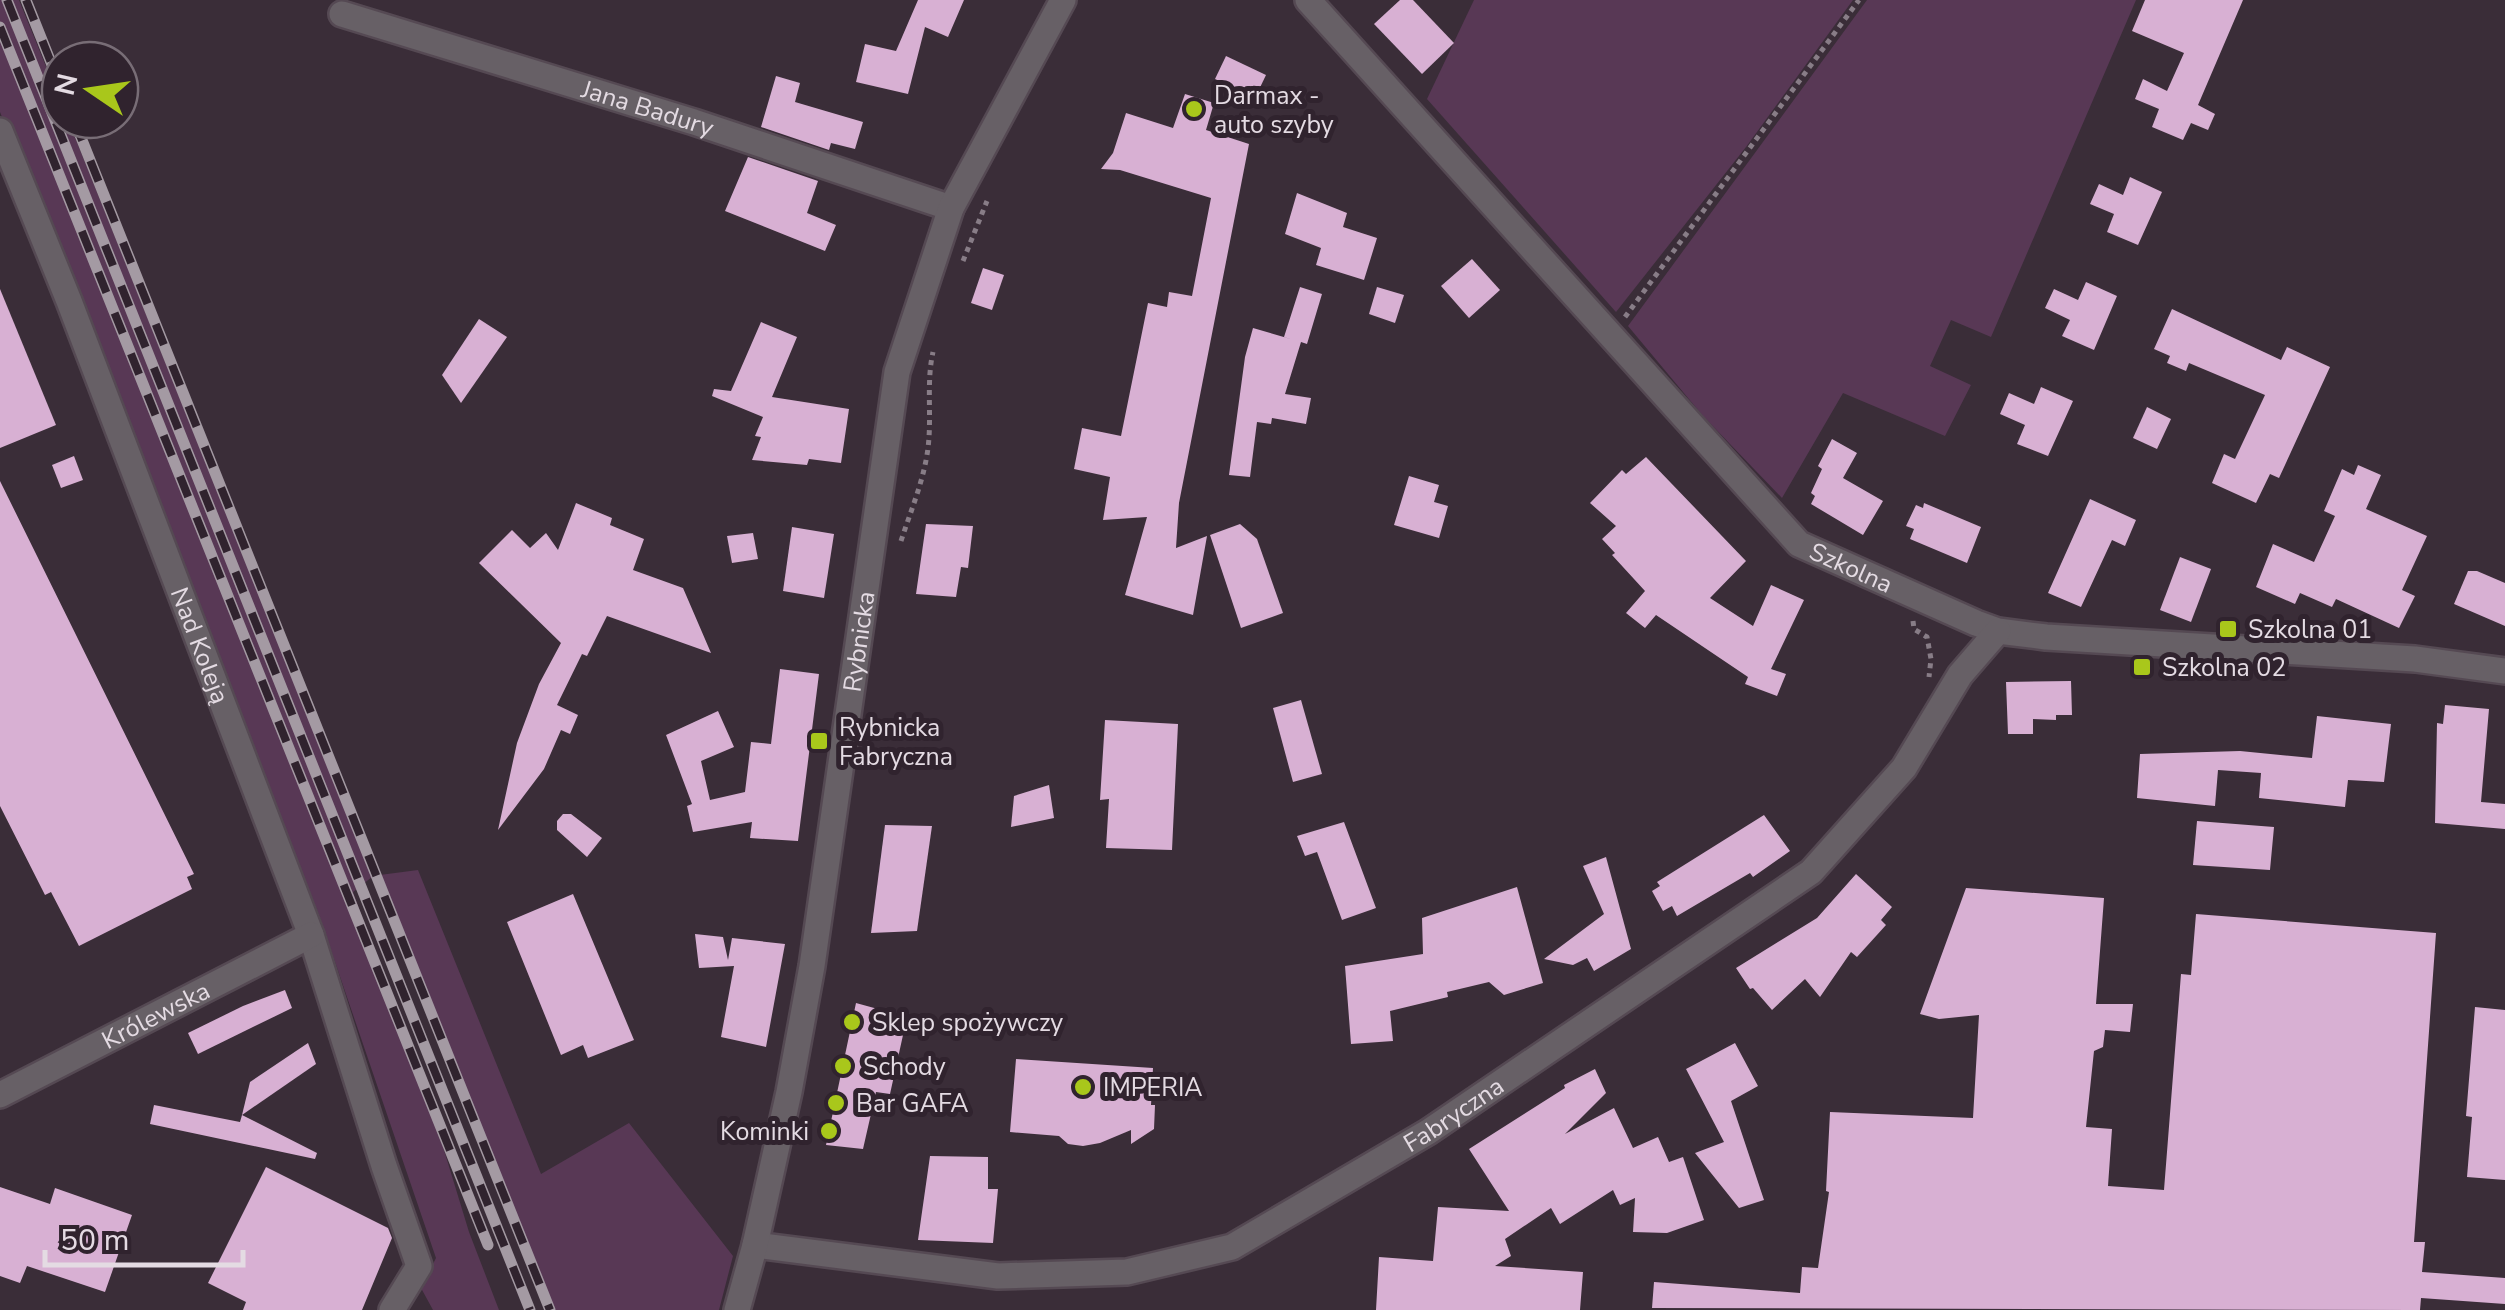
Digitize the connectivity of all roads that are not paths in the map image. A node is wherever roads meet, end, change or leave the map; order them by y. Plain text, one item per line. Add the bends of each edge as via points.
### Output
1 (1064, 0) edge
2 (1308, 0) edge
3 (342, 14) dead end
4 (0, 132) edge
5 (950, 208) junction
6 (1998, 631) junction
7 (2505, 671) edge
8 (311, 935) junction
9 (0, 1094) edge
10 (755, 1245) junction
11 (392, 1310) edge
12 (736, 1310) edge

1 - 5 street, Rybnicka
2 - 6 street, Szkolna via 1800,544
3 - 5 street, Jana Badury
4 - 8 street, Nad Koleją
5 - 10 street, Rybnicka via 897,372 814,951
6 - 7 street, Szkolna
6 - 10 street, Fabryczna via 1960,674 1904,768 1811,872 1428,1132 1232,1247 1127,1272 998,1276
8 - 9 street, Królewska
8 - 11 street, Nad Koleją via 419,1266
10 - 12 street, Rybnicka

